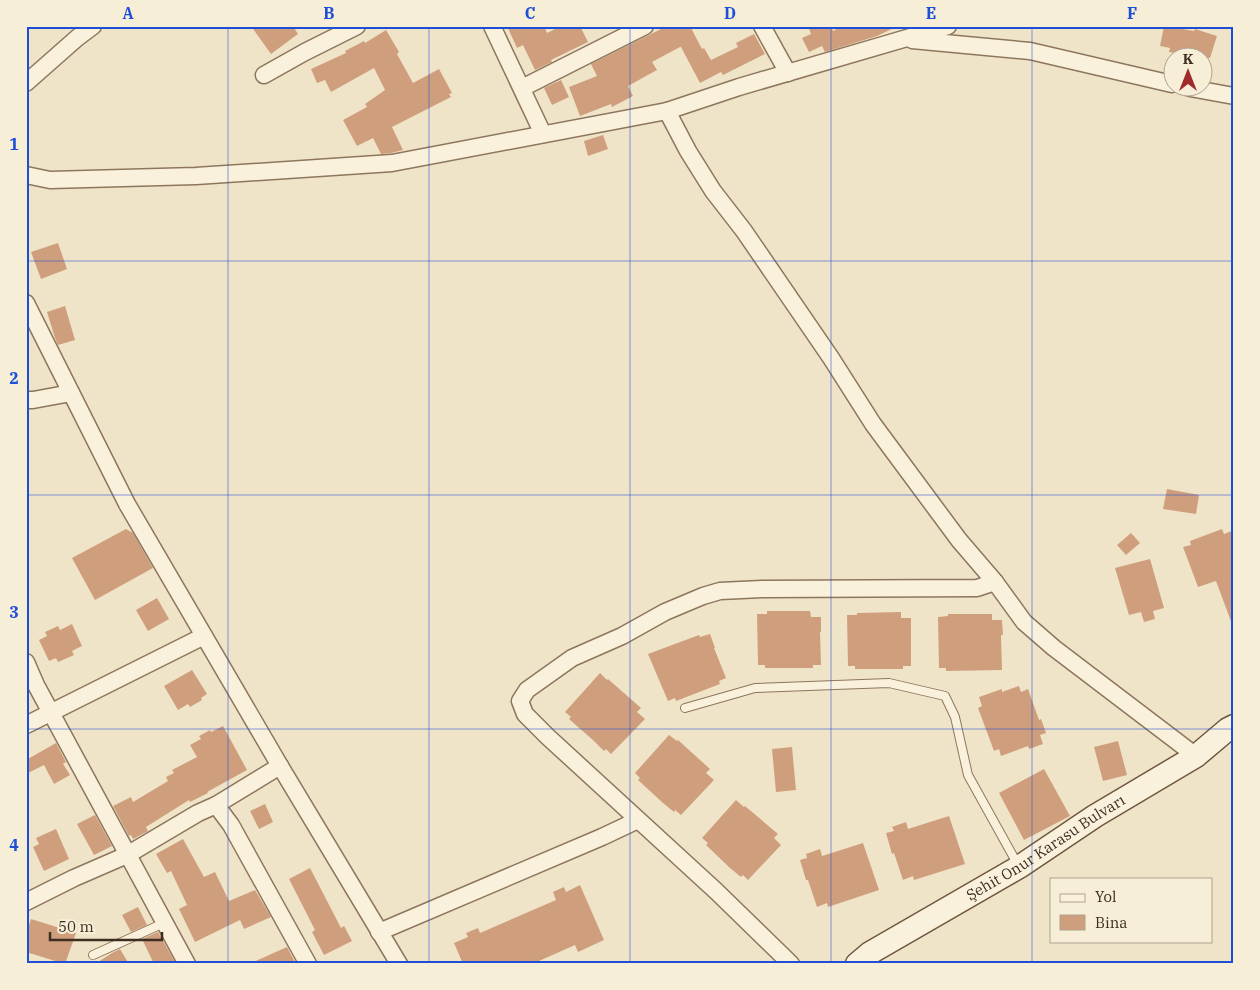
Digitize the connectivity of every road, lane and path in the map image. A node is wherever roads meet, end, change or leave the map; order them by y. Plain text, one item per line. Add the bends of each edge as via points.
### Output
1 (93, 26) edge
2 (357, 26) edge
3 (492, 26) edge
4 (645, 26) edge
5 (762, 26) edge
6 (948, 26) edge
7 (904, 40) junction
8 (788, 73) junction
9 (264, 75) dead end
10 (1162, 82) edge
11 (26, 83) edge
12 (522, 88) junction
13 (1212, 92) edge
14 (1234, 96) edge
15 (667, 112) junction
16 (543, 134) junction
17 (26, 175) edge
18 (26, 303) edge
19 (71, 393) junction
20 (26, 400) edge
21 (995, 582) junction
22 (204, 636) junction
23 (26, 662) edge
24 (685, 708) dead end
25 (51, 713) junction
26 (26, 725) edge
27 (1234, 726) edge
28 (1196, 756) junction
29 (280, 766) junction
30 (216, 805) junction
31 (638, 820) junction
32 (127, 855) junction
33 (1019, 867) junction
34 (26, 902) edge
35 (164, 923) junction
36 (380, 932) junction
37 (93, 954) dead end
38 (187, 964) edge
39 (308, 964) edge
40 (399, 964) edge
41 (791, 964) edge
42 (857, 964) edge

1 - 11 street
2 - 9 street
3 - 12 street
4 - 12 street
5 - 8 street
6 - 7 street
7 - 8 street
7 - 10 street via 1030,52
8 - 15 street
12 - 16 street
13 - 14 street
15 - 16 street
15 - 21 street via 713,191 744,231 873,424 959,540
16 - 17 street via 392,163 186,176 50,180
18 - 19 street
19 - 20 street
19 - 22 street via 127,504
21 - 28 street via 1024,622 1054,648
21 - 31 street via 977,588 720,592 665,612 572,658 526,690 520,701 525,714
22 - 25 street
22 - 29 street
23 - 25 street
24 - 33 lane via 755,688 889,683 945,696 955,717 968,775
25 - 26 street
25 - 32 street
27 - 28 street, Şehit Onur Karasu Bulvarı
28 - 33 street, Şehit Onur Karasu Bulvarı via 1095,816
29 - 30 street
29 - 36 street
30 - 32 street
30 - 39 street via 231,825
31 - 36 street
31 - 41 street
32 - 34 street
32 - 35 street
33 - 42 street, Şehit Onur Karasu Bulvarı via 870,953
35 - 37 lane
35 - 38 street
36 - 40 street

